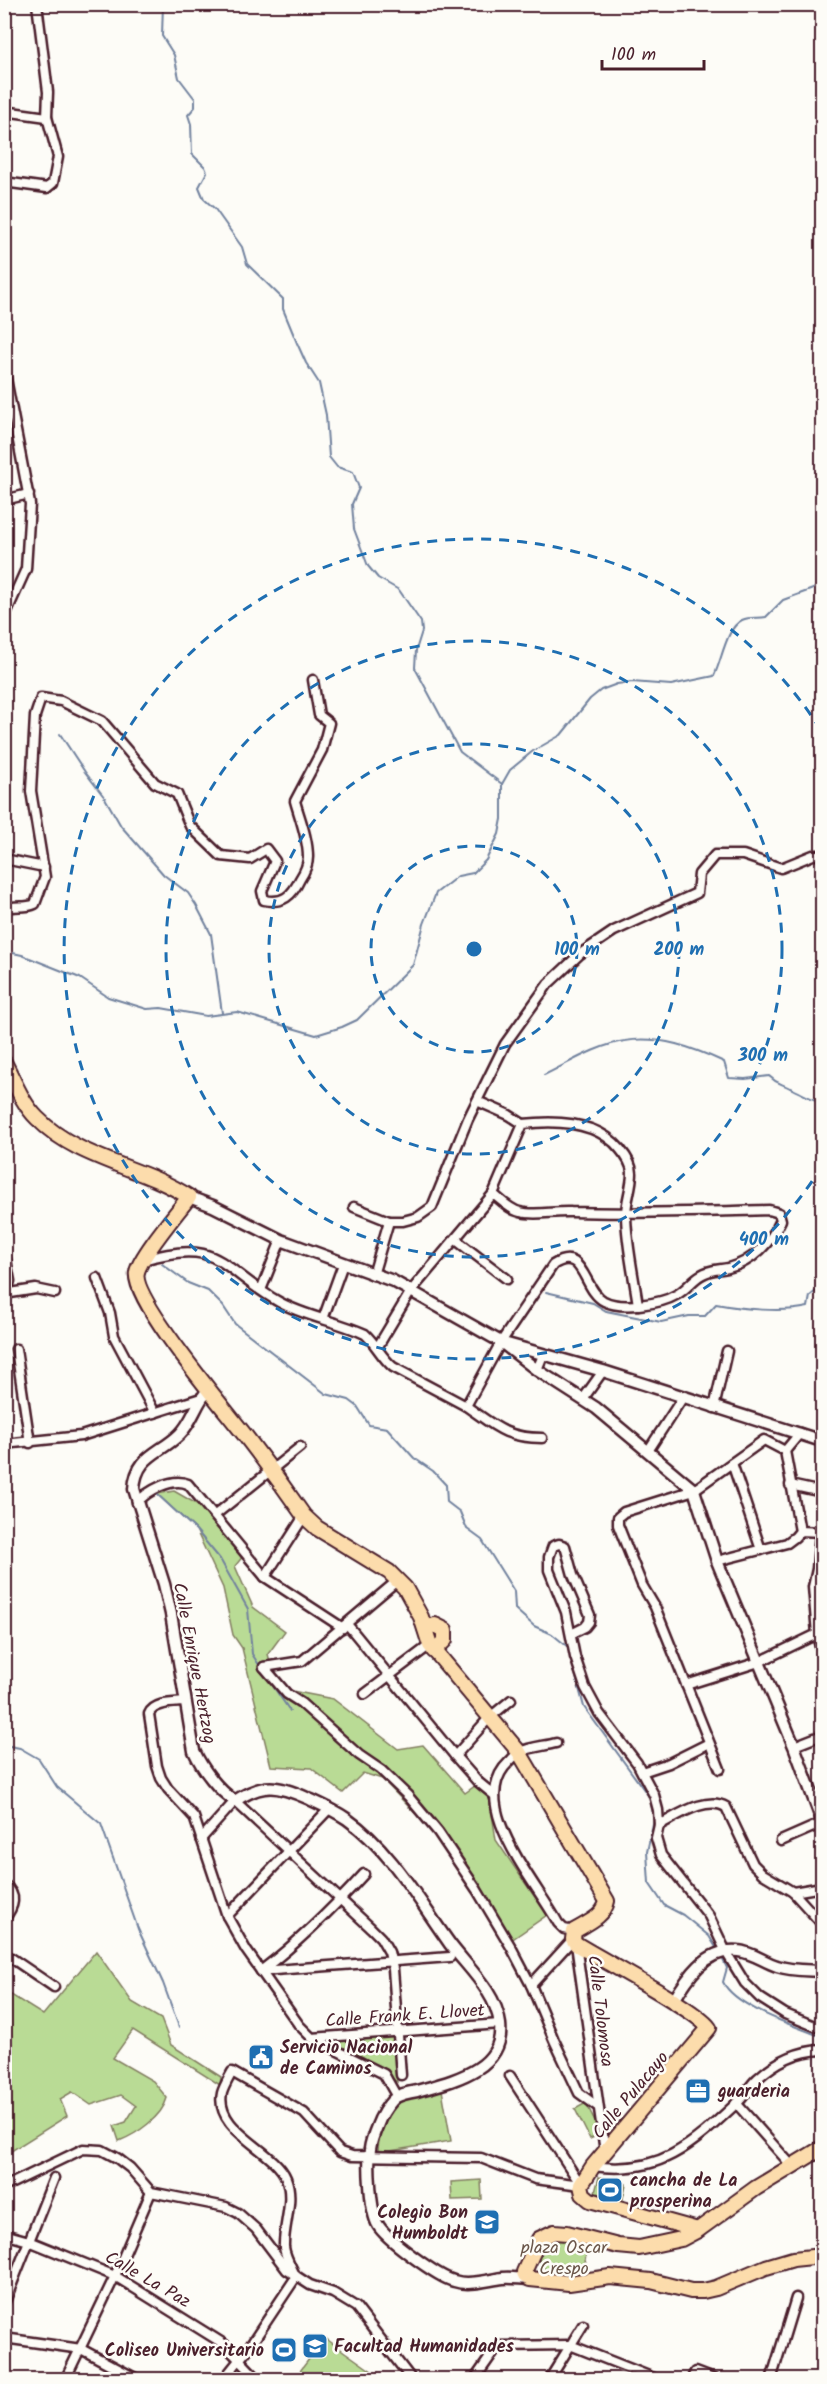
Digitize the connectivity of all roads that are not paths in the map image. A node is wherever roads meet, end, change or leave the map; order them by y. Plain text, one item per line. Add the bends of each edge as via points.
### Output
1 (37, 4) edge
2 (4, 111) edge
3 (47, 117) junction
4 (4, 182) edge
5 (4, 368) edge
6 (29, 494) junction
7 (4, 500) edge
8 (4, 618) edge
9 (313, 680) dead end
10 (822, 855) edge
11 (4, 859) edge
12 (44, 867) junction
13 (4, 909) edge
14 (4, 1062) edge
15 (4, 1080) edge
16 (477, 1101) junction
17 (523, 1124) junction
18 (493, 1194) junction
19 (189, 1197) junction
20 (354, 1207) dead end
21 (626, 1214) junction
22 (389, 1221) junction
23 (281, 1240) junction
24 (456, 1240) junction
25 (4, 1249) edge
26 (142, 1260) junction
27 (343, 1264) junction
28 (373, 1275) junction
29 (97, 1278) dead end
30 (507, 1279) dead end
31 (261, 1290) junction
32 (411, 1291) junction
33 (56, 1293) dead end
34 (5, 1294) edge
35 (638, 1305) junction
36 (323, 1319) junction
37 (501, 1342) junction
38 (377, 1348) junction
39 (16, 1349) dead end
40 (727, 1352) dead end
41 (543, 1355) junction
42 (537, 1370) junction
43 (603, 1371) junction
44 (205, 1394) junction
45 (683, 1397) junction
46 (583, 1399) junction
47 (466, 1406) junction
48 (714, 1408) junction
49 (155, 1413) junction
50 (760, 1420) junction
51 (800, 1433) junction
52 (542, 1438) dead end
53 (764, 1440) junction
54 (822, 1441) edge
55 (30, 1443) junction
56 (7, 1445) edge
57 (300, 1447) dead end
58 (648, 1451) junction
59 (785, 1451) junction
60 (732, 1463) junction
61 (271, 1470) junction
62 (790, 1485) junction
63 (694, 1490) junction
64 (822, 1492) edge
65 (137, 1503) junction
66 (215, 1515) junction
67 (304, 1516) junction
68 (800, 1531) junction
69 (821, 1532) edge
70 (761, 1551) junction
71 (717, 1561) junction
72 (265, 1577) junction
73 (398, 1581) junction
74 (345, 1626) junction
75 (571, 1634) junction
76 (817, 1635) junction
77 (432, 1648) junction
78 (822, 1656) edge
79 (759, 1662) junction
80 (388, 1676) junction
81 (686, 1685) junction
82 (365, 1694) dead end
83 (511, 1700) dead end
84 (185, 1702) junction
85 (489, 1718) junction
86 (822, 1735) edge
87 (556, 1743) dead end
88 (710, 1743) junction
89 (794, 1746) junction
90 (519, 1752) junction
91 (455, 1756) junction
92 (720, 1769) dead end
93 (642, 1772) junction
94 (494, 1795) junction
95 (235, 1801) junction
96 (330, 1809) junction
97 (822, 1822) edge
98 (659, 1825) junction
99 (201, 1839) junction
100 (781, 1841) dead end
101 (291, 1851) junction
102 (364, 1874) dead end
103 (4, 1884) edge
104 (822, 1887) edge
105 (797, 1891) junction
106 (341, 1899) junction
107 (227, 1916) junction
108 (4, 1919) edge
109 (822, 1924) edge
110 (574, 1938) junction
111 (726, 1952) junction
112 (4, 1953) edge
113 (450, 1957) dead end
114 (393, 1962) junction
115 (261, 1971) junction
116 (822, 1971) edge
117 (531, 1984) junction
118 (54, 1988) dead end
119 (673, 2002) junction
120 (500, 2024) junction
121 (822, 2029) edge
122 (398, 2032) junction
123 (312, 2038) junction
124 (822, 2050) edge
125 (402, 2075) dead end
126 (510, 2076) dead end
127 (397, 2097) junction
128 (736, 2103) junction
129 (597, 2106) junction
130 (822, 2148) edge
131 (605, 2152) junction
132 (370, 2157) junction
133 (593, 2166) junction
134 (792, 2166) junction
135 (54, 2178) dead end
136 (581, 2185) junction
137 (4, 2187) edge
138 (151, 2192) junction
139 (698, 2230) junction
140 (4, 2234) edge
141 (29, 2241) junction
142 (822, 2256) edge
143 (532, 2273) junction
144 (116, 2276) junction
145 (296, 2277) junction
146 (796, 2298) dead end
147 (4, 2304) edge
148 (583, 2325) dead end
149 (4, 2338) edge
150 (570, 2345) junction
151 (81, 2349) junction
152 (239, 2358) junction
153 (693, 2376) edge
154 (65, 2379) edge
155 (139, 2379) edge
156 (223, 2379) edge
157 (259, 2379) edge
158 (412, 2379) edge
159 (474, 2379) edge
160 (549, 2379) edge
161 (659, 2379) edge
162 (716, 2379) edge
163 (771, 2379) edge

1 - 3 street via 48,92
2 - 3 street
3 - 4 street via 58,157 53,183 47,188
5 - 6 street
6 - 7 street
6 - 8 street via 26,569
9 - 12 street via 319,715 329,723 322,750 295,801 308,859 292,894 276,903 264,900 262,891 275,861 266,849 250,859 221,856 189,826 177,794 155,783 102,721 61,701 41,698 35,716 31,791
10 - 16 street via 781,868 743,855 715,855 699,874 697,893 614,931 580,954 548,984 505,1044
11 - 12 street
12 - 13 street via 45,877 35,904
14 - 19 main road via 22,1099 53,1132 71,1144 170,1184
15 - 19 main road via 30,1123 67,1151 169,1193
16 - 17 street
16 - 22 street via 432,1207 418,1217
17 - 18 street
17 - 21 street via 578,1125 599,1130 613,1141 628,1159 632,1172
18 - 21 street via 522,1213
18 - 24 street
19 - 23 street
19 - 26 main road
20 - 22 street
21 - 35 street
21 - 35 street via 769,1210 779,1213 781,1220 763,1248 747,1262 701,1275 664,1301
22 - 28 street
23 - 27 street
23 - 31 street
24 - 30 street
24 - 32 street
25 - 34 street via 10,1281
26 - 31 street via 183,1251 208,1255 224,1261
26 - 44 main road via 137,1273 141,1292
27 - 28 street
27 - 36 street
28 - 32 street
29 - 49 street via 114,1336
31 - 36 street via 279,1302
32 - 37 street
32 - 38 street
33 - 34 street via 36,1289
35 - 37 street via 604,1301 575,1262 560,1260
36 - 38 street via 365,1334
37 - 41 street
37 - 42 street
37 - 47 street
38 - 47 street via 393,1367
39 - 55 street
40 - 48 street
41 - 42 street
41 - 43 street
42 - 46 street
43 - 45 street
43 - 46 street
44 - 49 street
44 - 61 main road
44 - 65 street, Calle Enrique Hertzog via 180,1434 140,1466 134,1489
45 - 48 street
45 - 58 street
46 - 58 street
47 - 52 street via 507,1434
48 - 50 street
49 - 55 street via 81,1436
50 - 51 street
50 - 53 street
51 - 54 street
51 - 59 street
53 - 59 street
53 - 60 street
55 - 56 street
57 - 61 street
58 - 63 street
59 - 62 street
60 - 63 street
60 - 70 street
61 - 66 street
61 - 67 main road
62 - 64 street
62 - 68 street
63 - 71 street
63 - 81 street via 618,1517 642,1585 655,1607
65 - 66 street via 158,1488 182,1481
65 - 84 street, Calle Enrique Hertzog via 164,1584
66 - 72 street
67 - 72 street
67 - 73 main road
68 - 69 street
68 - 70 street via 787,1542
69 - 76 street via 813,1587
70 - 71 street
71 - 79 street
72 - 74 street
73 - 74 street
73 - 77 main road via 425,1628 435,1625 444,1630 445,1640
74 - 80 street
74 - 117 street via 302,1662 264,1667 287,1694 381,1770 423,1814 477,1890
75 - 75 street via 585,1627 590,1615 568,1552 559,1544 553,1546 549,1570
75 - 93 street via 575,1657 593,1704
76 - 78 street
76 - 79 street
77 - 80 street
77 - 85 main road
79 - 81 street
79 - 89 street
80 - 82 street
80 - 91 street
81 - 88 street
83 - 85 street
84 - 95 street, Calle Enrique Hertzog via 194,1751 201,1766
84 - 99 street via 156,1706 151,1709 149,1723 161,1778 194,1817
85 - 90 main road
85 - 91 street
86 - 89 street
87 - 90 street
88 - 92 street
88 - 93 street
89 - 97 street
90 - 94 street via 500,1770
90 - 110 main road via 607,1901 600,1915
91 - 94 street
93 - 98 street via 654,1796
94 - 110 street via 499,1821 532,1881 558,1923
95 - 96 street via 269,1786
95 - 99 street
95 - 101 street, Calle Enrique Hertzog
96 - 101 street
96 - 120 street via 348,1820 388,1857 486,1989
97 - 100 street
98 - 105 street via 710,1803 720,1803 726,1807 753,1864 763,1874
98 - 111 street via 656,1838 661,1855 709,1916
99 - 107 street
101 - 106 street, Calle Enrique Hertzog
101 - 107 street
102 - 106 street
103 - 108 street via 14,1905
104 - 105 street
105 - 109 street
106 - 114 street, Calle Enrique Hertzog via 381,1938
106 - 115 street
107 - 115 street
110 - 117 street
110 - 119 main road
110 - 129 street, Calle Tolomosa
111 - 116 street via 745,1952 780,1967
111 - 119 street via 703,1962 689,1975
111 - 121 street via 745,1983 760,1998 785,2014
112 - 118 street
113 - 114 street
114 - 115 street
114 - 122 street, Calle Enrique Hertzog
115 - 123 street
117 - 129 street via 579,2093
119 - 131 main road, Calle Pulacayo via 709,2028
120 - 122 street, Calle Frank E. Llovet
120 - 127 street via 499,2043 490,2059 477,2070
122 - 123 street, Calle Frank E. Llovet
122 - 125 street, Calle Enrique Hertzog
123 - 127 street via 384,2074
124 - 128 street via 800,2053 777,2063
126 - 136 street
127 - 132 street via 381,2116
128 - 133 street via 688,2147 660,2160 631,2168
128 - 134 street
129 - 131 street, Calle Tolomosa
130 - 134 main road
131 - 133 main road, Calle Pulacayo
132 - 136 street via 481,2158 535,2179
132 - 143 street via 377,2225 440,2276 454,2282 473,2282
132 - 145 street via 340,2152 304,2113 232,2072 222,2092 222,2105 229,2121 279,2167 286,2179 289,2196 284,2250
133 - 136 main road, Calle Pulacayo
134 - 139 main road
135 - 141 street
136 - 139 main road via 590,2200
137 - 138 street via 83,2149 102,2150 117,2158
138 - 144 street
138 - 145 street via 226,2207 238,2213
139 - 143 main road via 666,2244 639,2248 554,2232 539,2239 534,2247
140 - 141 street, Calle La Paz
141 - 144 street, Calle La Paz
141 - 147 street
142 - 143 main road via 793,2259 703,2291 610,2277 559,2282
144 - 151 street
144 - 152 street, Calle La Paz via 224,2344
145 - 152 street
145 - 158 street via 356,2307
146 - 163 street
148 - 150 street
149 - 151 street
150 - 159 street via 500,2346
150 - 160 street
150 - 161 street
151 - 154 street
151 - 155 street
152 - 156 street
152 - 157 street, Calle La Paz
153 - 162 street

